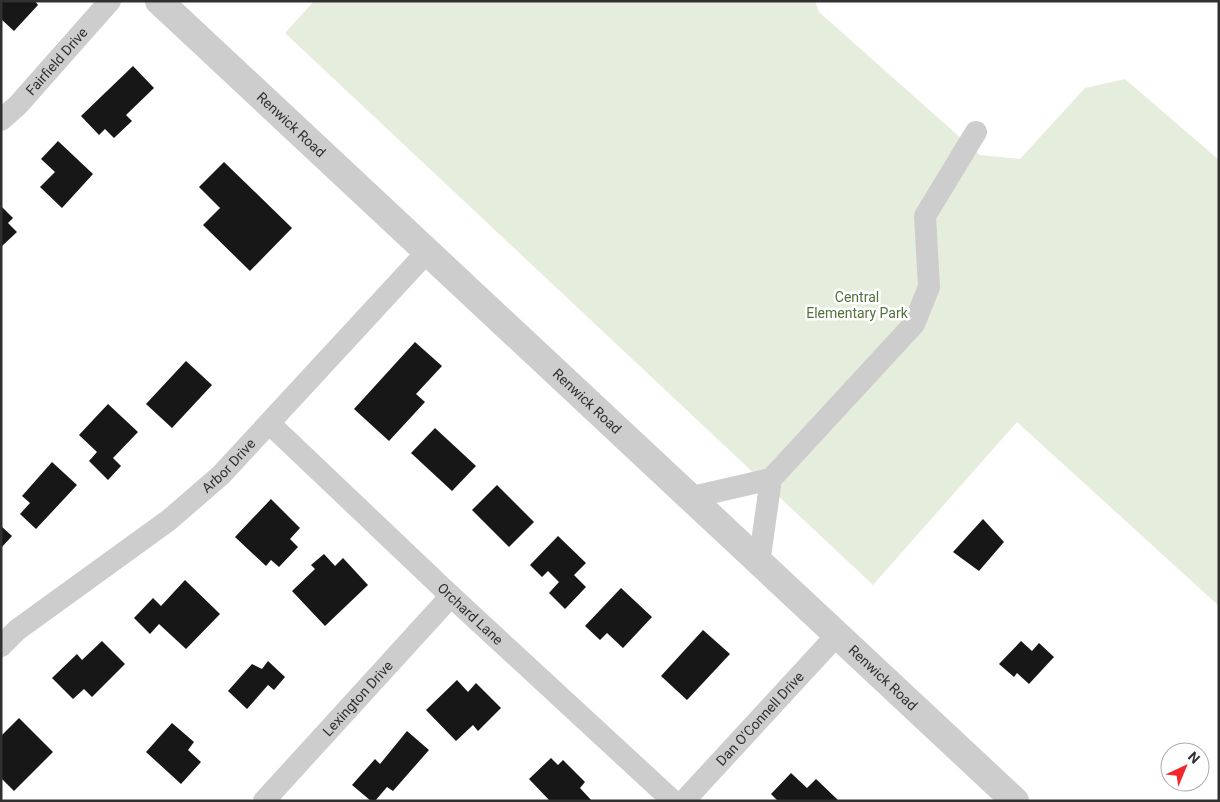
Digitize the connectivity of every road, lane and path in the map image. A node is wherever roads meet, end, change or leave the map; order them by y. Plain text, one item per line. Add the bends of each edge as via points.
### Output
1 (110, 1) edge
2 (159, 1) edge
3 (1, 120) edge
4 (976, 132) dead end
5 (427, 252) junction
6 (270, 424) junction
7 (771, 479) junction
8 (688, 498) junction
9 (759, 563) junction
10 (451, 596) junction
11 (837, 635) junction
12 (1, 646) edge
13 (264, 801) edge
14 (674, 801) edge
15 (684, 801) edge
16 (1015, 801) edge

1 - 3 street, Fairfield Drive
2 - 5 street, Renwick Road
4 - 7 street via 925,216 929,287 914,324
5 - 6 street, Arbor Drive
5 - 8 street, Renwick Road
6 - 10 street, Orchard Lane
6 - 12 street, Arbor Drive via 221,475 168,520 17,630
7 - 8 street
7 - 9 street
8 - 9 street, Renwick Road
9 - 11 street, Renwick Road
10 - 13 street, Lexington Drive
10 - 14 street, Orchard Lane
11 - 15 street, Dan O'Connell Drive
11 - 16 street, Renwick Road

